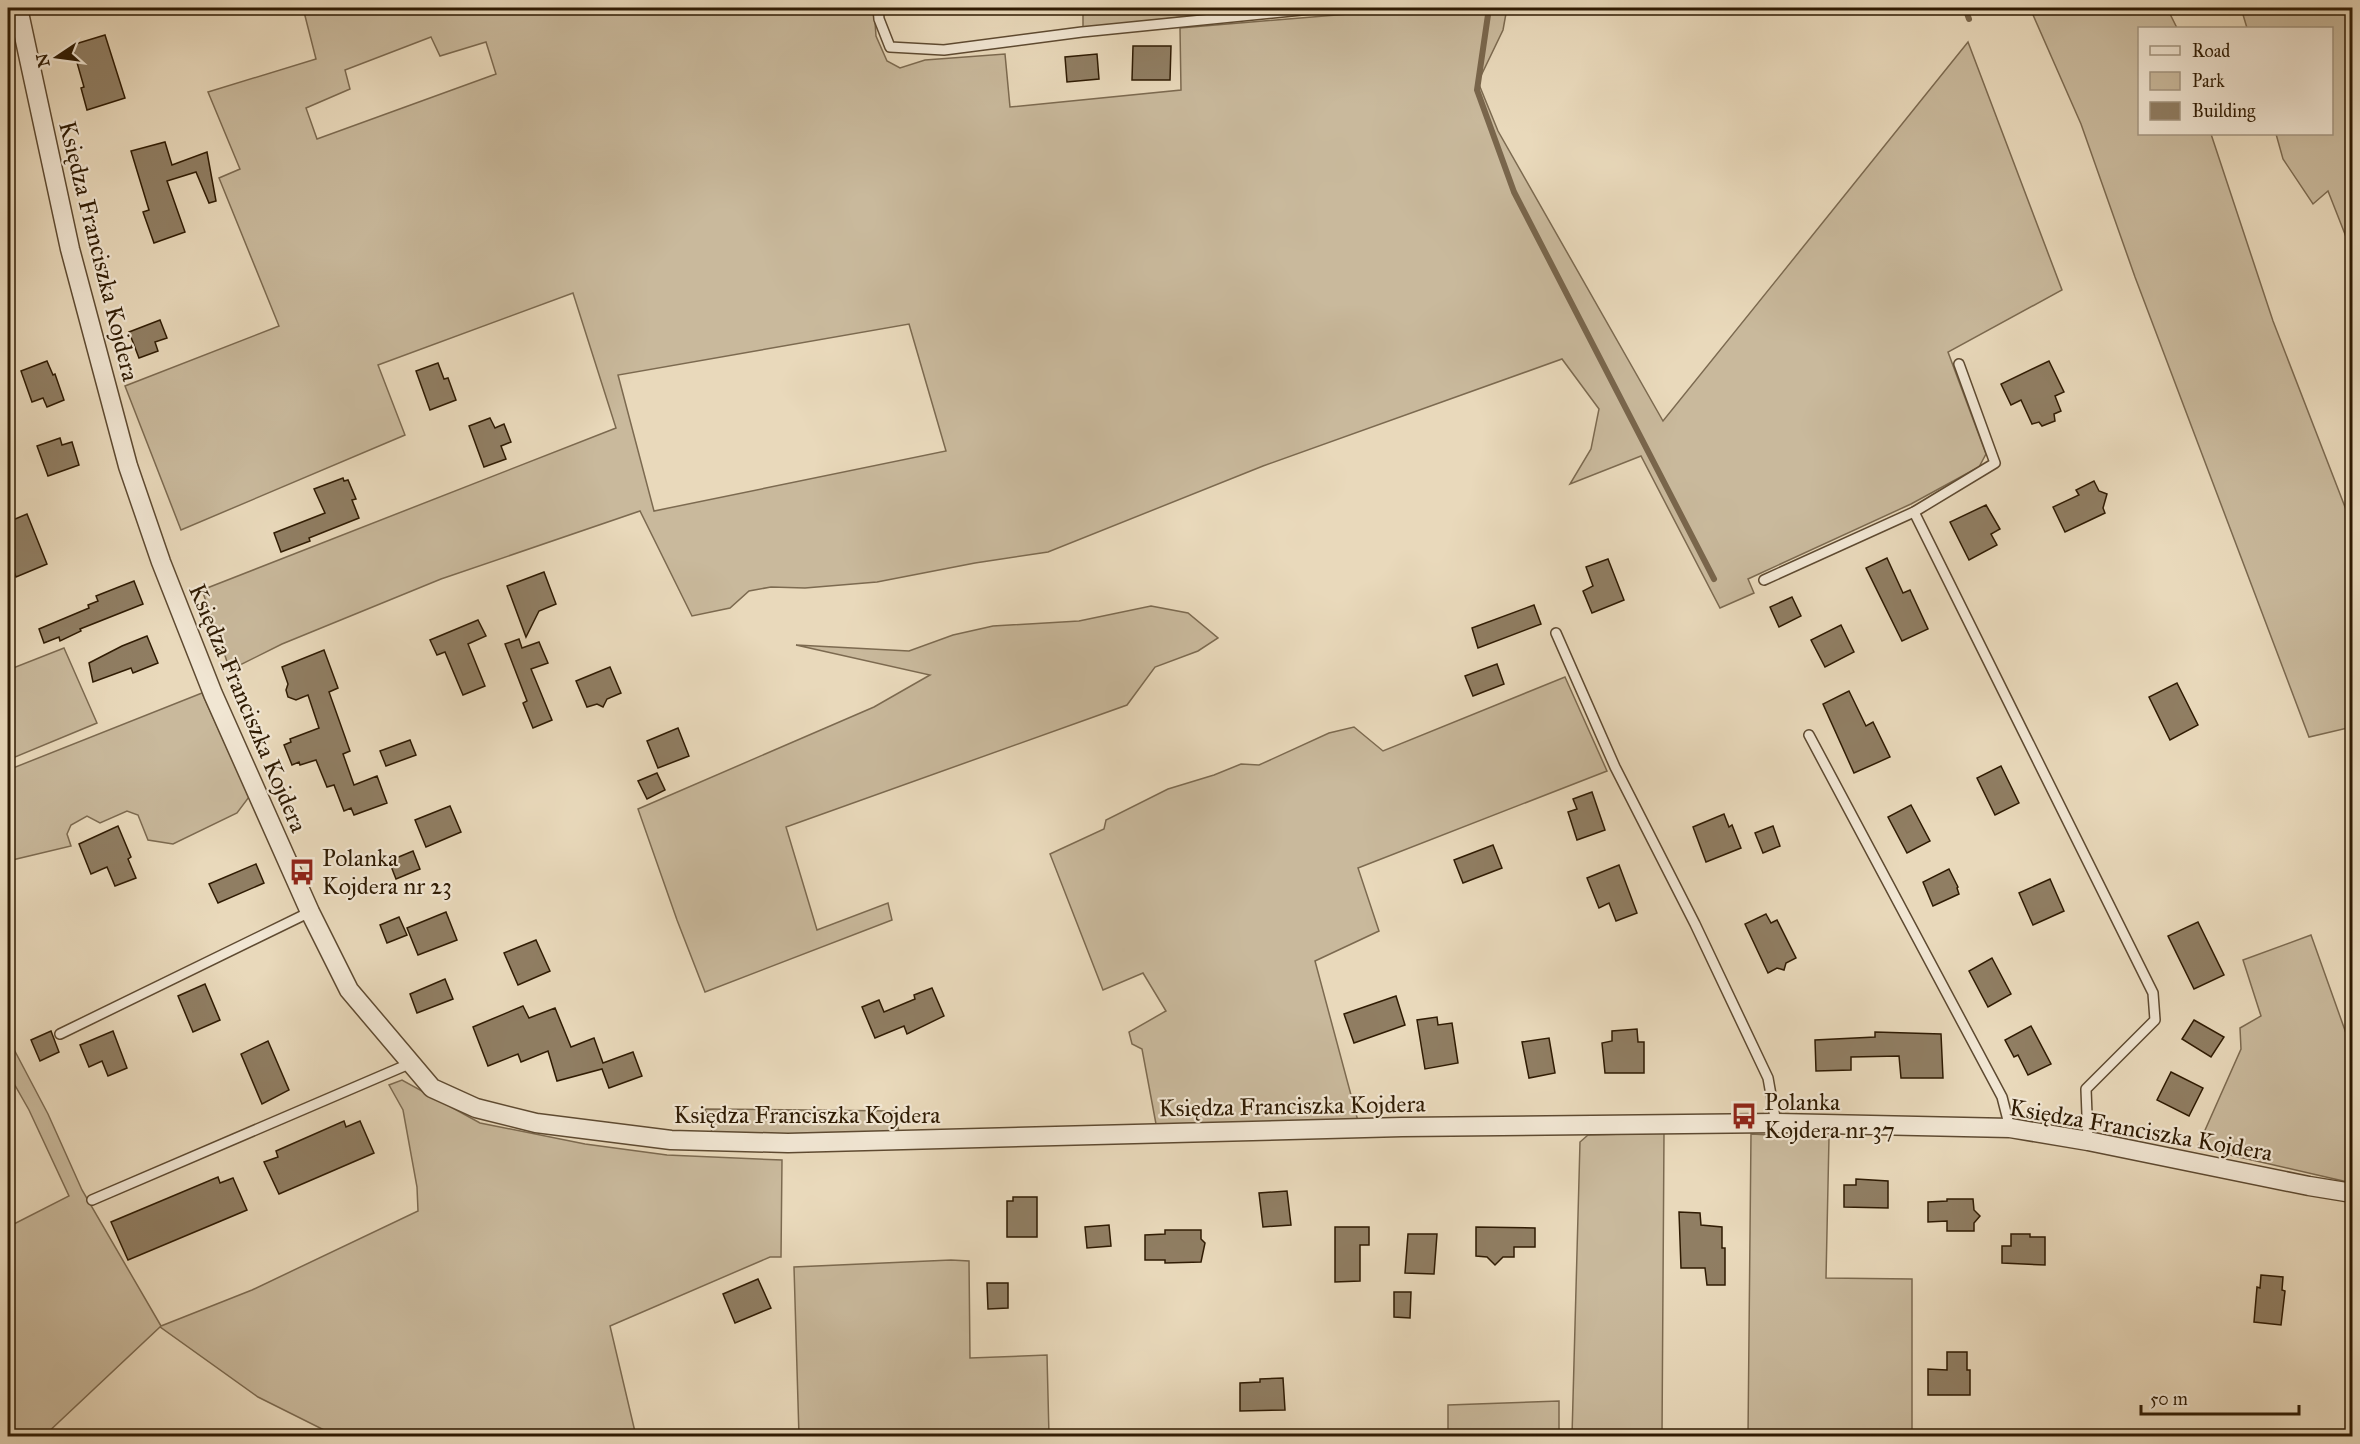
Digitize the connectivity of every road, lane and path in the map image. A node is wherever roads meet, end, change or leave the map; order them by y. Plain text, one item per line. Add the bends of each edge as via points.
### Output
1 (18, 8) edge
2 (878, 8) edge
3 (1322, 8) edge
4 (1959, 364) dead end
5 (1914, 512) junction
6 (1764, 580) dead end
7 (1556, 633) dead end
8 (1809, 735) dead end
9 (310, 912) junction
10 (60, 1034) dead end
11 (409, 1064) junction
12 (1776, 1123) junction
13 (2010, 1128) junction
14 (2088, 1141) junction
15 (2352, 1193) edge
16 (92, 1200) dead end

1 - 9 street, Księdza Franciszka Kojdera via 70,249 128,466 213,694
2 - 3 lane via 890,47 944,50
4 - 5 lane via 1995,463
5 - 6 lane
5 - 14 lane via 2153,993 2155,1020 2086,1089
7 - 12 lane via 1615,767 1764,1067
8 - 13 lane via 2002,1097
9 - 10 lane
9 - 11 street, Księdza Franciszka Kojdera via 349,990
11 - 12 street, Księdza Franciszka Kojdera via 432,1088 476,1108 536,1123 670,1140 789,1143 1402,1127
11 - 16 lane
12 - 13 street, Księdza Franciszka Kojdera
13 - 14 street, Księdza Franciszka Kojdera
14 - 15 street, Księdza Franciszka Kojdera

